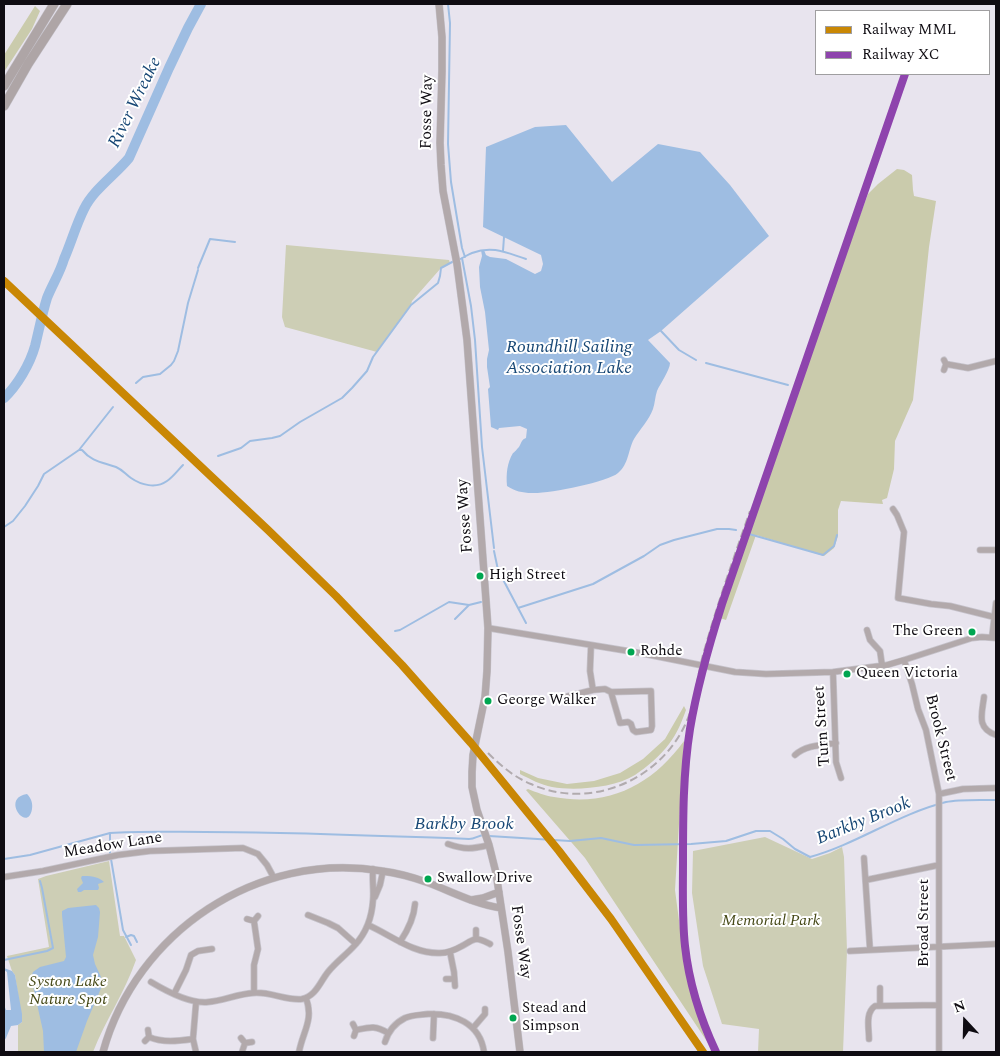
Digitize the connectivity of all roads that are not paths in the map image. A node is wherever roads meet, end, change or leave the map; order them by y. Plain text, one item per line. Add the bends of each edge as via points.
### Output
1 (54, 4) edge
2 (439, 4) edge
3 (67, 5) edge
4 (4, 86) edge
5 (4, 106) edge
6 (996, 360) edge
7 (945, 365) dead end
8 (893, 510) dead end
9 (980, 550) dead end
10 (996, 550) edge
11 (996, 603) edge
12 (994, 617) junction
13 (488, 628) junction
14 (867, 630) dead end
15 (994, 637) edge
16 (592, 645) junction
17 (904, 660) junction
18 (882, 666) junction
19 (833, 672) junction
20 (593, 690) junction
21 (612, 692) junction
22 (565, 697) dead end
23 (984, 697) dead end
24 (996, 735) edge
25 (836, 743) junction
26 (795, 755) dead end
27 (841, 778) dead end
28 (996, 788) edge
29 (939, 794) junction
30 (488, 842) junction
31 (448, 844) dead end
32 (864, 858) dead end
33 (939, 865) junction
34 (372, 869) junction
35 (383, 871) junction
36 (4, 877) edge
37 (274, 878) junction
38 (866, 880) junction
39 (499, 892) junction
40 (374, 899) junction
41 (471, 900) junction
42 (415, 904) dead end
43 (501, 908) junction
44 (308, 915) dead end
45 (253, 919) dead end
46 (368, 925) junction
47 (476, 930) dead end
48 (476, 939) junction
49 (400, 942) junction
50 (356, 944) junction
51 (490, 944) dead end
52 (996, 944) edge
53 (938, 946) junction
54 (212, 949) dead end
55 (185, 950) dead end
56 (870, 950) junction
57 (850, 951) dead end
58 (450, 952) junction
59 (192, 955) junction
60 (446, 979) dead end
61 (454, 979) junction
62 (151, 982) dead end
63 (454, 986) dead end
64 (880, 988) dead end
65 (254, 992) junction
66 (174, 994) junction
67 (306, 998) junction
68 (196, 1003) junction
69 (880, 1005) junction
70 (939, 1005) junction
71 (485, 1009) dead end
72 (434, 1014) junction
73 (473, 1028) junction
74 (354, 1030) dead end
75 (388, 1033) junction
76 (148, 1036) dead end
77 (433, 1038) dead end
78 (193, 1039) junction
79 (870, 1039) dead end
80 (246, 1041) dead end
81 (385, 1042) dead end
82 (104, 1052) edge
83 (196, 1052) edge
84 (242, 1052) edge
85 (299, 1052) edge
86 (484, 1052) edge
87 (520, 1052) edge
88 (938, 1052) edge

1 - 4 highway
2 - 13 street, Fosse Way via 443,191 466,331
3 - 5 highway
6 - 7 street via 968,368
8 - 12 street via 904,532 898,598
9 - 10 street
11 - 12 street
12 - 15 street
13 - 16 street
13 - 30 street, Fosse Way via 485,697 472,772 474,796
14 - 18 street via 870,640 880,651
15 - 17 street via 972,638
16 - 19 street via 735,672
16 - 20 street via 590,671
17 - 18 street
17 - 29 street, Brook Street via 926,730
18 - 19 street
19 - 25 street, Turn Street
20 - 21 street
20 - 22 street
21 - 21 street via 620,723 628,722 636,732 651,730 651,691
23 - 24 street via 986,705 979,717 984,728
25 - 26 street via 800,750
25 - 27 street, Turn Street via 836,762
28 - 29 street
29 - 33 street, Broad Street
30 - 31 street via 470,848
30 - 39 street, Fosse Way
32 - 38 street
33 - 38 street
33 - 53 street, Broad Street
34 - 35 street
34 - 37 street via 310,870
34 - 40 street
35 - 40 street
35 - 41 street via 426,882
36 - 37 street, Meadow Lane via 150,851 243,848 258,854
37 - 82 street via 214,905 188,923 163,947 137,979 120,1008
38 - 56 street
39 - 41 street
39 - 43 street, Fosse Way
40 - 46 street
41 - 43 street
42 - 49 street via 417,913
43 - 87 street, Fosse Way
44 - 50 street via 338,928
45 - 65 street via 258,949 254,965
46 - 49 street
46 - 50 street
47 - 48 street
48 - 51 street
48 - 58 street
49 - 58 street via 426,952
50 - 67 street
52 - 53 street
53 - 56 street
53 - 70 street, Broad Street
54 - 59 street
55 - 59 street
56 - 57 street
58 - 61 street
59 - 66 street
60 - 61 street
61 - 63 street
62 - 66 street
64 - 69 street
65 - 67 street
65 - 68 street
66 - 68 street
67 - 85 street via 310,1014
68 - 78 street
69 - 70 street
69 - 79 street via 870,1011
70 - 88 street, Broad Street
71 - 73 street via 485,1014
72 - 73 street via 458,1018
72 - 75 street via 404,1018
72 - 77 street
73 - 86 street
74 - 75 street via 375,1027
75 - 81 street
76 - 78 street via 176,1042
78 - 83 street
80 - 84 street

